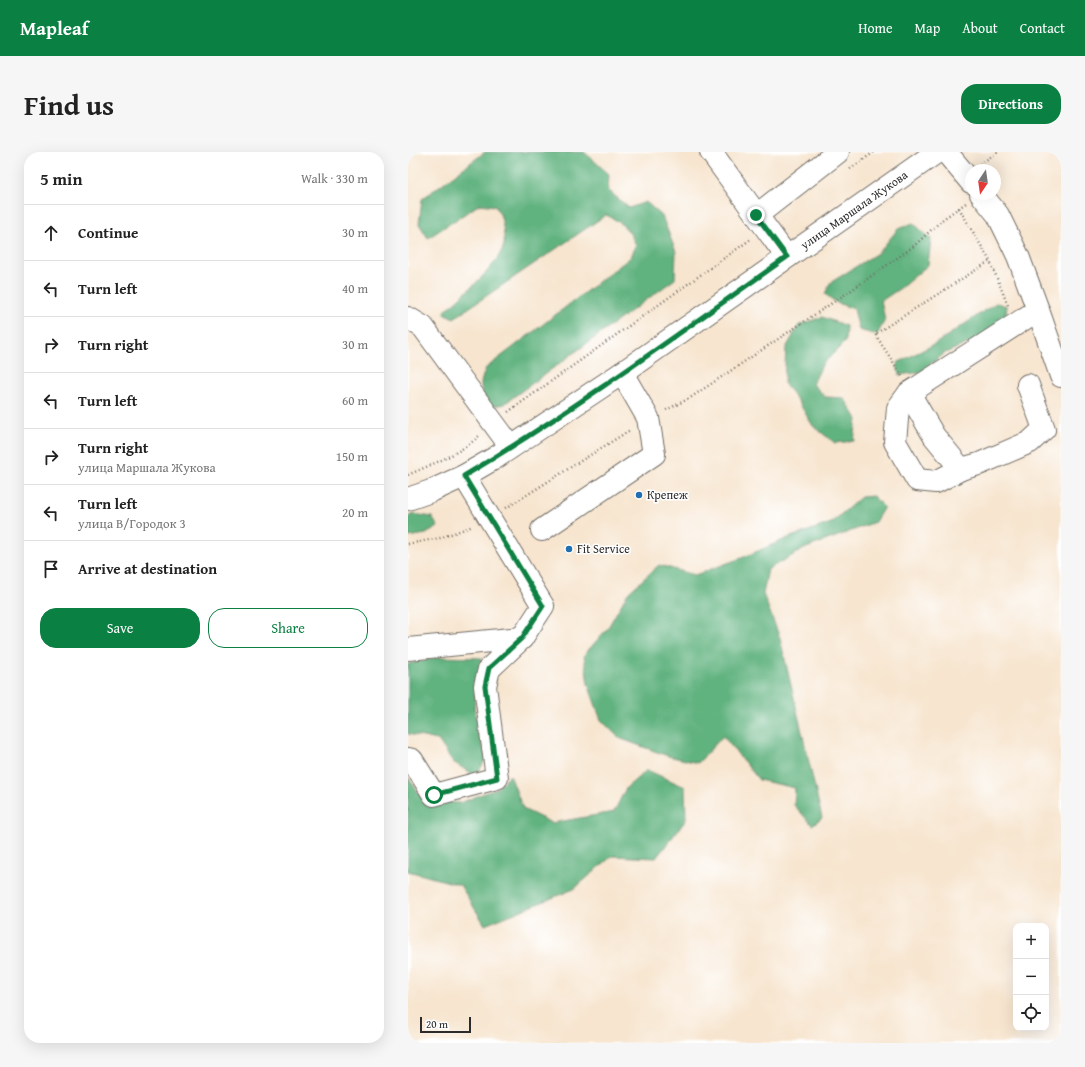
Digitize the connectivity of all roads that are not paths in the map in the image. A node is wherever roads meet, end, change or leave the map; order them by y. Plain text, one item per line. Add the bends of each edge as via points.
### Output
1 (711, 152) edge
2 (937, 152) edge
3 (946, 152) edge
4 (843, 161) edge
5 (965, 179) edge
6 (982, 200) edge
7 (756, 215) junction
8 (787, 257) junction
9 (1038, 310) junction
10 (408, 318) edge
11 (622, 373) junction
12 (1061, 376) edge
13 (1028, 385) dead end
14 (911, 392) junction
15 (511, 447) junction
16 (961, 469) junction
17 (464, 476) junction
18 (408, 498) edge
19 (542, 530) dead end
20 (522, 638) junction
21 (408, 649) edge
22 (408, 759) edge

1 - 7 main road
2 - 8 main road, улица Маршала Жукова
3 - 5 main road
4 - 7 main road
6 - 9 main road via 998,215 1018,256
7 - 8 main road
8 - 11 main road, улица Маршала Жукова
9 - 12 main road
9 - 14 main road
10 - 15 main road via 423,327
11 - 15 main road, улица Маршала Жукова
11 - 19 main road via 648,418 654,454
13 - 16 main road via 1044,429 1030,442
14 - 16 main road via 934,436
14 - 16 main road via 898,408 895,442 917,480 936,482
15 - 17 main road, улица Маршала Жукова
17 - 18 main road, улица Маршала Жукова via 430,492
17 - 20 main road via 543,606
20 - 21 main road
20 - 22 main road via 489,668 485,686 497,778 434,795 412,760

